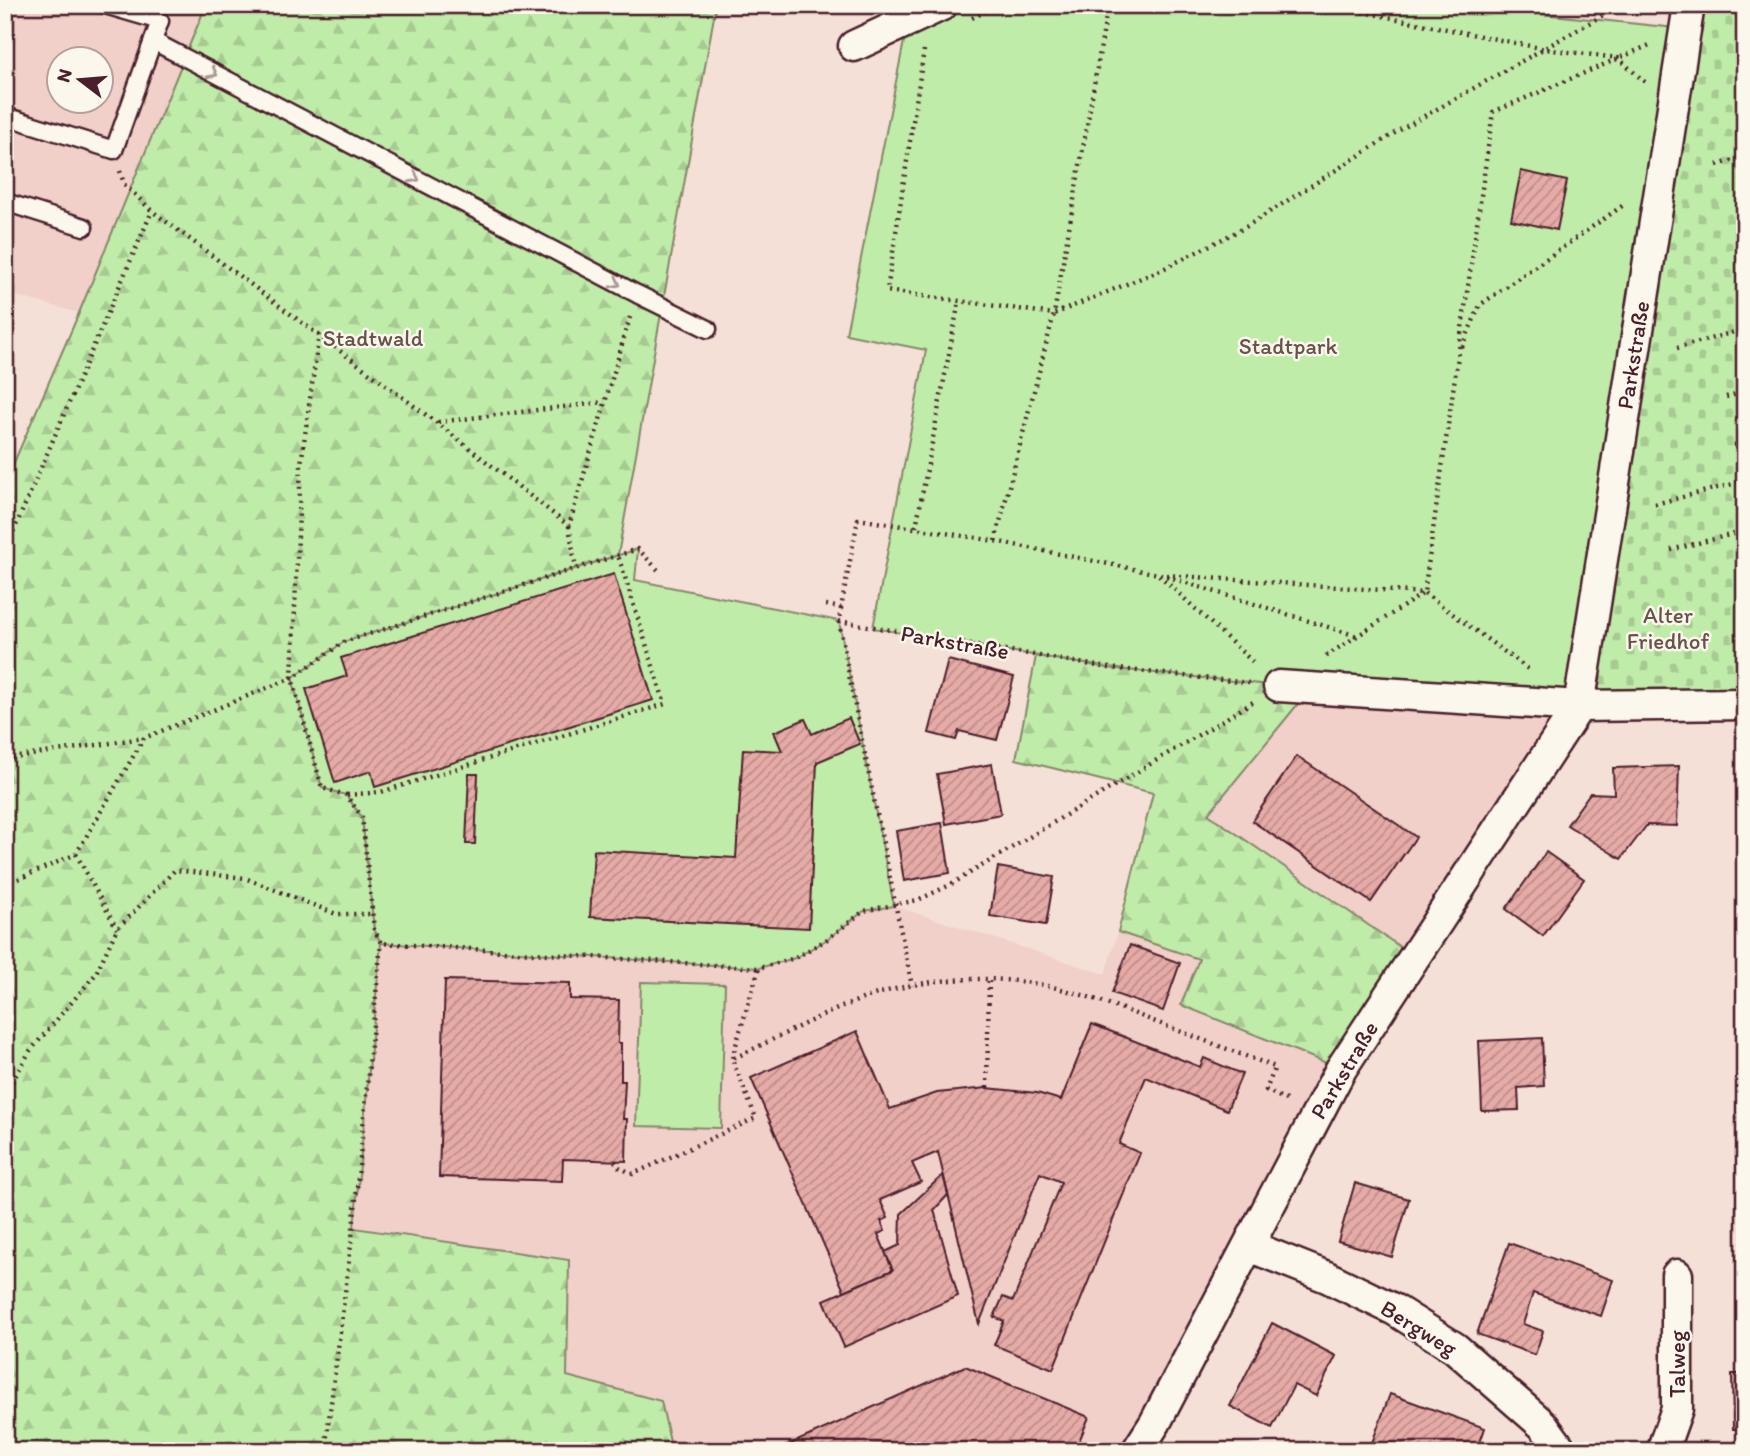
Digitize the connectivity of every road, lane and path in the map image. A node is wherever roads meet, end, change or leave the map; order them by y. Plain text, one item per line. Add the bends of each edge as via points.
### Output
1 (104, 5) edge
2 (998, 5) edge
3 (1108, 5) edge
4 (1328, 5) edge
5 (1621, 5) edge
6 (952, 14) edge
7 (1687, 17) edge
8 (925, 40) dead end
9 (153, 41) junction
10 (854, 46) dead end
11 (1545, 49) junction
12 (1618, 58) junction
13 (1672, 106) junction
14 (5, 116) edge
15 (114, 150) junction
16 (1745, 157) edge
17 (1717, 164) dead end
18 (1660, 180) junction
19 (5, 202) edge
20 (152, 211) junction
21 (84, 227) dead end
22 (637, 294) junction
23 (959, 301) junction
24 (1054, 314) junction
25 (708, 329) dead end
26 (1745, 329) edge
27 (319, 334) junction
28 (1677, 348) dead end
29 (1459, 354) junction
30 (1745, 392) edge
31 (1726, 397) dead end
32 (605, 402) junction
33 (437, 423) junction
34 (1745, 443) edge
35 (1734, 445) dead end
36 (1745, 481) edge
37 (1655, 504) dead end
38 (569, 526) junction
39 (916, 528) junction
40 (1745, 531) edge
41 (995, 541) junction
42 (1671, 550) dead end
43 (5, 551) edge
44 (618, 555) junction
45 (576, 568) junction
46 (659, 571) dead end
47 (1158, 574) junction
48 (1424, 593) junction
49 (826, 605) dead end
50 (841, 608) junction
51 (839, 621) junction
52 (1535, 674) dead end
53 (292, 678) junction
54 (1279, 686) junction
55 (1745, 704) edge
56 (1579, 706) junction
57 (144, 738) junction
58 (5, 760) edge
59 (346, 795) junction
60 (76, 854) junction
61 (5, 885) edge
62 (894, 906) junction
63 (372, 914) junction
64 (117, 929) junction
65 (381, 943) junction
66 (759, 968) junction
67 (989, 979) junction
68 (912, 986) junction
69 (732, 1059) junction
70 (987, 1088) dead end
71 (5, 1094) edge
72 (1316, 1114) junction
73 (615, 1160) dead end
74 (1249, 1245) junction
75 (1677, 1275) dead end
76 (326, 1451) edge
77 (1137, 1451) edge
78 (1562, 1451) edge
79 (1662, 1451) edge

1 - 9 lane via 160,21
2 - 6 path
3 - 24 path
4 - 11 path
5 - 11 path
6 - 10 street
7 - 12 path
7 - 13 street, Parkstraße
8 - 23 path via 887,291
9 - 15 lane
9 -> 22 lane
11 - 12 path
11 - 24 path via 1398,131 1244,228 1163,269
12 - 13 path
12 - 29 path via 1493,112
13 - 18 street, Parkstraße
14 - 15 lane
15 - 20 path via 124,184
16 - 17 path
18 - 29 path via 1480,305
18 - 56 street, Parkstraße
19 - 21 lane
20 - 27 path
20 - 43 path
22 - 25 lane
22 - 32 path
23 - 24 path
23 - 39 path
24 - 41 path
26 - 28 path
27 - 33 path
27 - 53 path via 301,464
29 - 48 path
30 - 31 path
32 - 33 path
32 - 38 path
33 - 38 path
34 - 35 path
36 - 37 path
38 - 45 path
39 - 41 path
39 - 50 path via 858,519
40 - 42 path
41 - 47 path
44 - 45 path
44 - 46 path via 638,549
44 - 59 path via 666,704 381,792
45 - 53 path via 344,642
47 - 48 path
47 - 48 path via 1358,636
47 - 54 path
48 - 52 path
49 - 50 path
50 - 51 path
51 - 54 path, Parkstraße via 1109,668
51 - 62 path
53 - 57 path
53 - 59 path via 322,788
54 - 56 street
54 - 62 path via 950,885
55 - 56 street
56 - 72 street, Parkstraße
57 - 58 path
57 - 60 path
59 - 63 path via 362,817
60 - 61 path
60 - 64 path
62 - 66 path via 864,911 795,958
62 - 68 path
63 - 64 path via 336,914 245,878 175,870
63 - 65 path
64 - 71 path via 95,975 30,1051
65 - 66 path
65 - 76 path via 354,1229
66 - 69 path
67 - 68 path
67 - 70 path
67 - 72 path via 1074,993 1275,1067 1266,1090
68 - 69 path via 844,1007
69 - 73 path via 756,1118 633,1174
72 - 74 street, Parkstraße
74 - 77 street, Parkstraße
74 - 78 street, Bergweg via 1395,1310 1445,1342 1543,1425
75 - 79 street, Talweg via 1677,1409

